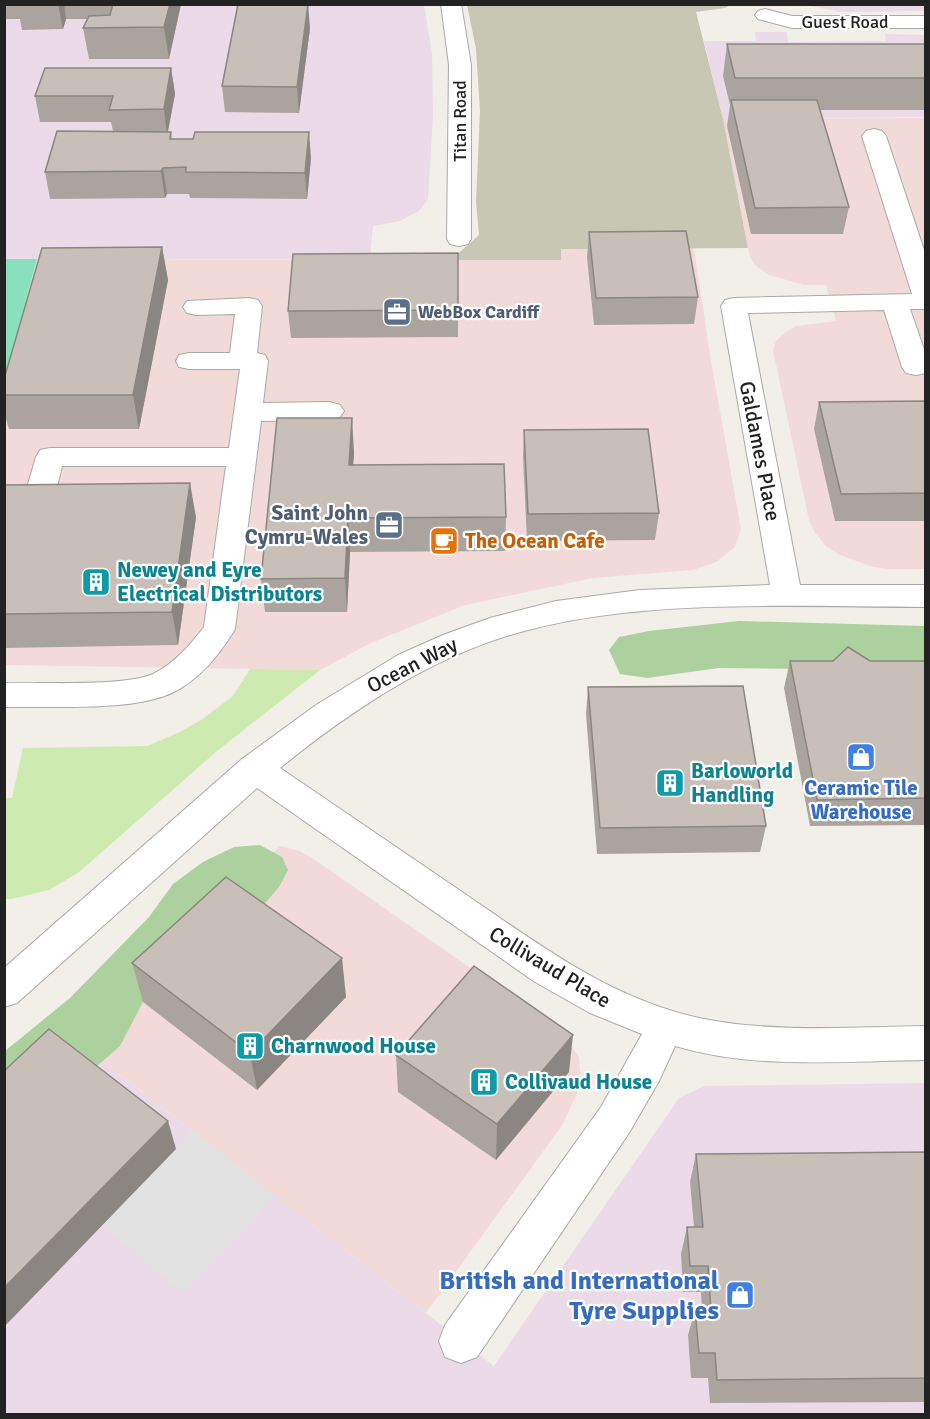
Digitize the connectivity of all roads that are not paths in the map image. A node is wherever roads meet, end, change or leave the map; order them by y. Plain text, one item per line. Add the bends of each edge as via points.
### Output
1 (452, 4) edge
2 (765, 15) dead end
3 (926, 22) edge
4 (874, 136) dead end
5 (459, 239) dead end
6 (926, 299) edge
7 (895, 302) junction
8 (196, 307) dead end
9 (189, 361) dead end
10 (243, 361) junction
11 (916, 367) dead end
12 (249, 405) junction
13 (330, 411) dead end
14 (242, 457) junction
15 (41, 491) edge
16 (787, 596) junction
17 (926, 596) edge
18 (4, 695) edge
19 (254, 768) junction
20 (7, 985) edge
21 (665, 1026) junction
22 (926, 1043) edge
23 (461, 1341) dead end

1 - 5 street, Titan Road via 460,65
2 - 3 street, Guest Road via 792,22
4 - 6 street
6 - 7 street
7 - 11 street
7 - 16 street, Galdames Place via 734,306
8 - 10 street via 249,306
9 - 10 street
10 - 12 street via 255,361
12 - 13 street
12 - 14 street
14 - 15 street via 50,457
14 - 18 street via 219,629 199,657 163,683 125,693
16 - 17 street, Ocean Way
16 - 19 street, Ocean Way via 632,602 503,625 418,657 372,683 311,723
19 - 20 street, Ocean Way
19 - 21 street, Collivaud Place via 548,971 589,995
21 - 22 street, Collivaud Place via 704,1036 776,1044
21 - 23 street via 615,1120

